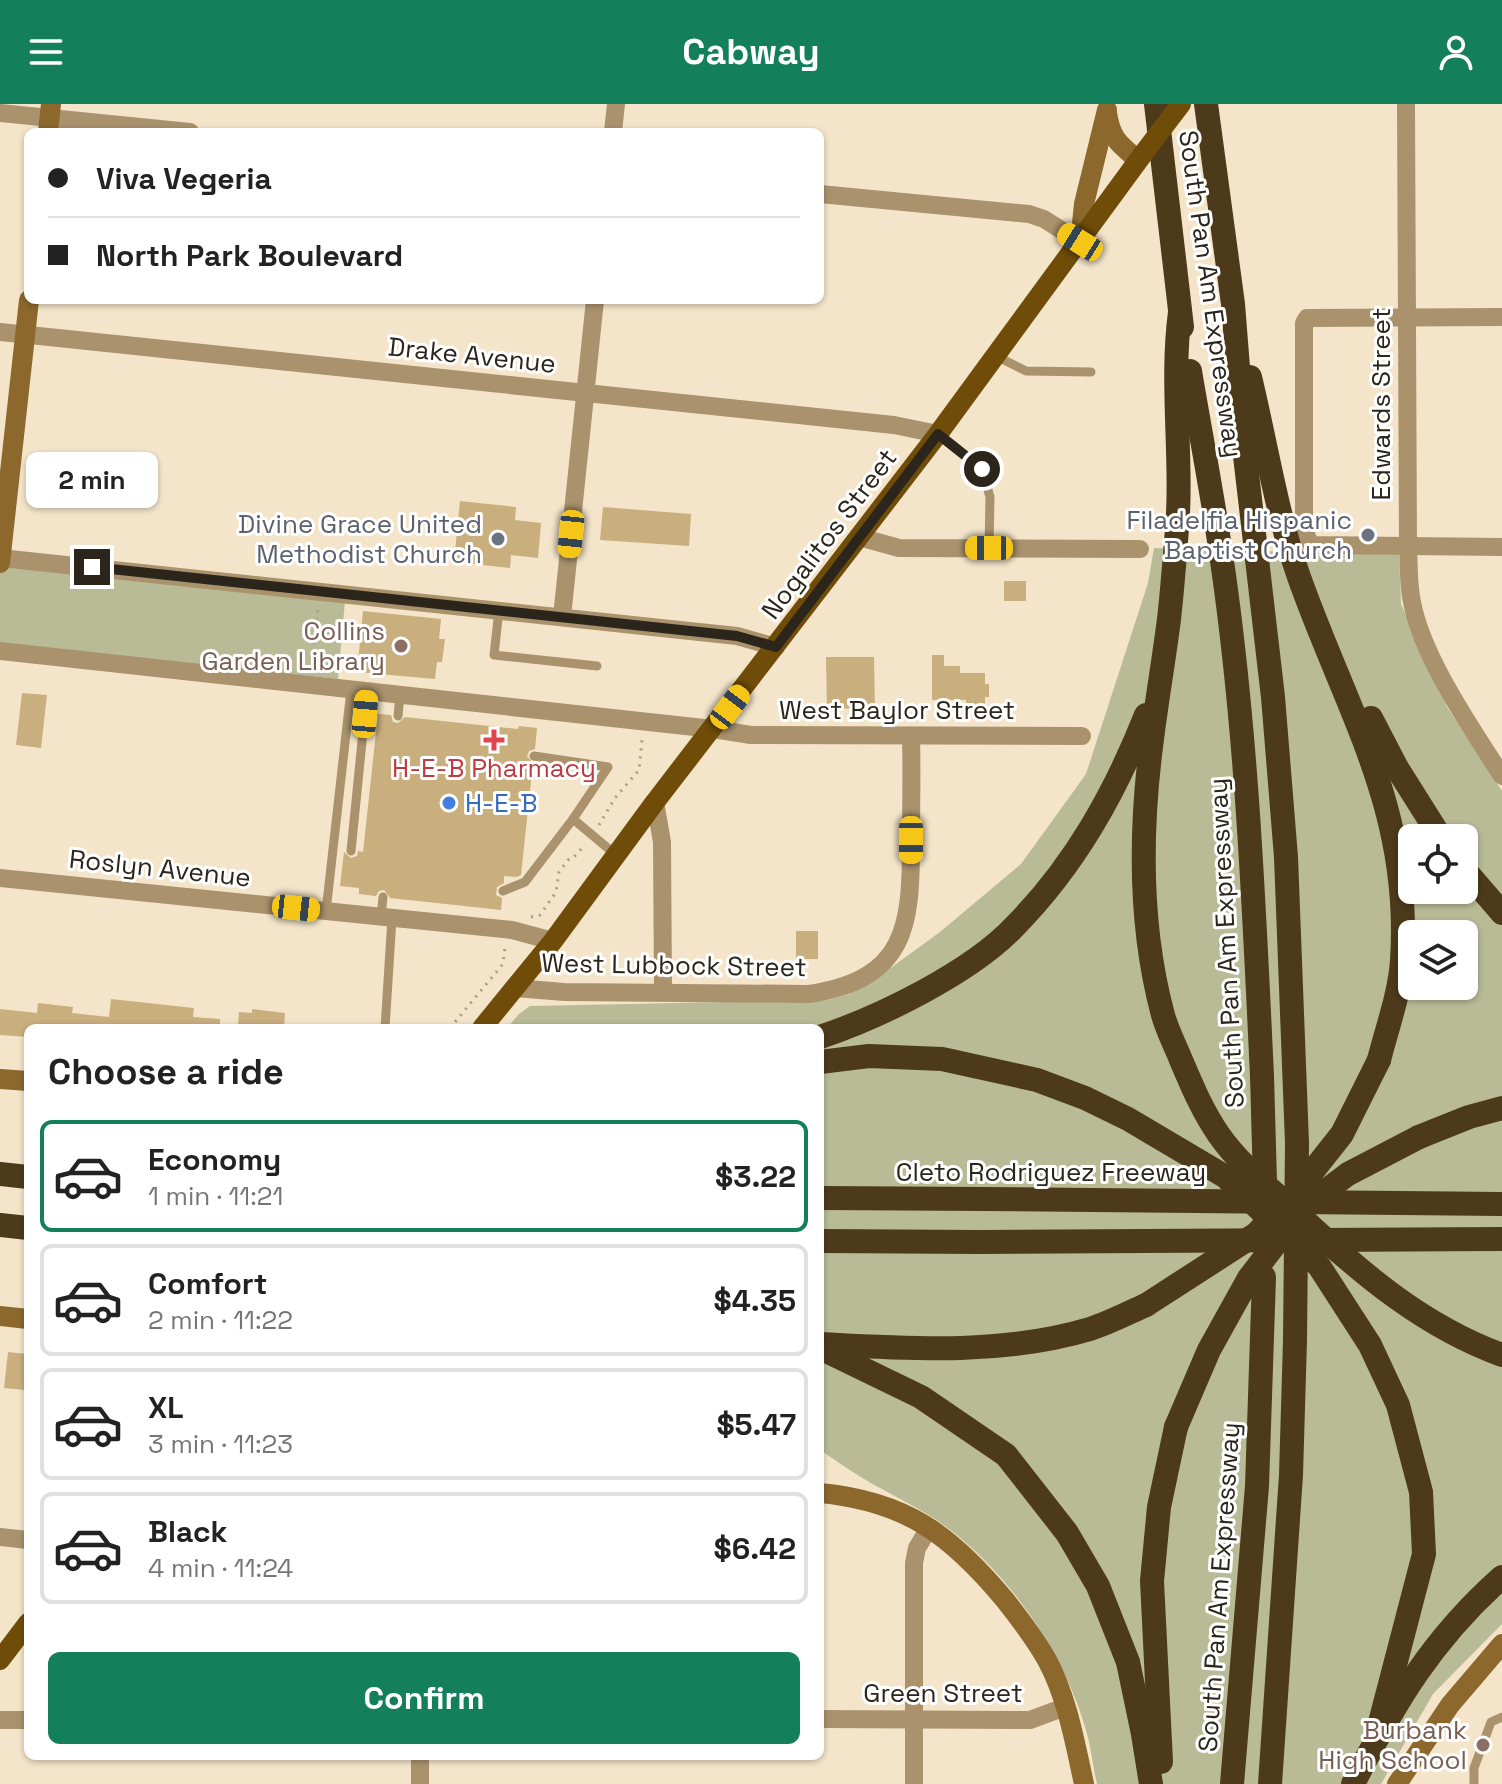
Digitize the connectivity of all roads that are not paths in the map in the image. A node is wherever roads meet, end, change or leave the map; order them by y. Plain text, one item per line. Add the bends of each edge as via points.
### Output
1 (616, 104) edge
2 (1156, 104) edge
3 (1181, 104) edge
4 (1206, 104) edge
5 (1406, 104) edge
6 (1107, 107) edge
7 (0, 113) edge
8 (50, 118) edge
9 (150, 128) edge
10 (613, 128) edge
11 (1141, 157) junction
12 (824, 194) edge
13 (1080, 242) junction
14 (29, 304) edge
15 (595, 304) edge
16 (1233, 304) junction
17 (1180, 312) junction
18 (1406, 317) junction
19 (1502, 317) edge
20 (0, 332) edge
21 (26, 335) junction
22 (996, 356) junction
23 (1091, 372) dead end
24 (585, 393) junction
25 (938, 434) junction
26 (859, 537) junction
27 (1408, 547) junction
28 (1502, 547) edge
29 (989, 548) junction
30 (1140, 549) dead end
31 (0, 560) edge
32 (499, 610) junction
33 (562, 617) junction
34 (1321, 633) junction
35 (776, 647) junction
36 (0, 651) edge
37 (597, 666) dead end
38 (1160, 679) junction
39 (359, 691) junction
40 (400, 695) junction
41 (398, 716) dead end
42 (713, 729) junction
43 (911, 736) junction
44 (1082, 736) dead end
45 (534, 756) dead end
46 (1502, 776) edge
47 (655, 802) junction
48 (573, 819) junction
49 (1432, 824) edge
50 (351, 851) dead end
51 (616, 855) junction
52 (0, 878) edge
53 (1478, 885) edge
54 (503, 891) dead end
55 (383, 897) dead end
56 (326, 911) junction
57 (1502, 913) edge
58 (386, 917) junction
59 (553, 941) junction
60 (515, 988) junction
61 (663, 992) junction
62 (385, 1024) edge
63 (485, 1024) edge
64 (824, 1036) edge
65 (824, 1062) edge
66 (0, 1079) edge
67 (24, 1081) edge
68 (1502, 1108) edge
69 (0, 1174) edge
70 (24, 1177) edge
71 (824, 1198) edge
72 (1502, 1204) edge
73 (0, 1223) edge
74 (24, 1225) edge
75 (1502, 1239) edge
76 (824, 1241) edge
77 (0, 1316) edge
78 (24, 1319) edge
79 (824, 1346) edge
80 (824, 1348) edge
81 (1502, 1355) edge
82 (824, 1494) edge
83 (929, 1528) junction
84 (0, 1537) edge
85 (24, 1540) edge
86 (1502, 1577) edge
87 (24, 1628) edge
88 (1502, 1644) edge
89 (0, 1660) edge
90 (1065, 1707) junction
91 (1502, 1717) edge
92 (824, 1719) edge
93 (915, 1719) junction
94 (0, 1720) edge
95 (24, 1720) edge
96 (1377, 1734) junction
97 (420, 1760) edge
98 (1398, 1783) edge
99 (420, 1784) edge
100 (914, 1784) edge
101 (1084, 1784) edge
102 (1151, 1784) edge
103 (1162, 1784) edge
104 (1232, 1784) edge
105 (1270, 1784) edge
106 (1353, 1784) edge
107 (1474, 1784) edge

1 - 10 street
2 - 17 highway, South Pan Am Expressway
3 - 11 main road, Nogalitos Street, bridge
4 - 16 highway, South Pan Am Expressway
5 - 18 street, Edwards Street
6 - 11 main road via 1110,132
6 - 13 main road
7 - 8 street
8 - 9 street
11 - 13 main road, Nogalitos Street
12 - 13 street via 1029,214
13 - 22 main road, Nogalitos Street
14 - 21 main road
15 - 24 street
16 - 34 highway via 1285,535
16 - 105 highway, South Pan Am Expressway, bridge via 1285,843 1299,1194 1291,1490
17 - 38 highway via 1175,350 1178,530
17 - 104 highway, South Pan Am Expressway, bridge via 1235,671 1262,1076 1266,1212 1256,1499
18 - 19 street
18 - 27 street, Edwards Street
18 - 27 street via 1307,318 1302,432 1304,523 1312,545
20 - 21 street, Drake Avenue
21 - 24 street, Drake Avenue
21 - 31 main road
22 - 23 lane via 1026,371
22 - 25 main road, Nogalitos Street
24 - 25 street, Drake Avenue
24 - 33 street
25 - 26 main road, Nogalitos Street
25 - 29 lane via 982,469 990,497
26 - 29 street via 899,548
26 - 35 main road, Nogalitos Street
27 - 28 street
27 - 46 street, Edwards Street via 1411,601 1434,660 1491,742
29 - 30 street
31 - 32 street
32 - 33 street
32 - 37 lane via 494,655
33 - 35 street via 737,636
34 - 49 highway
34 - 79 highway, bridge via 1388,808 1403,923 1402,963 1379,1060 1342,1134 1256,1234 1146,1305 1090,1329 1010,1345 930,1350
35 - 42 main road, Nogalitos Street
36 - 39 street, West Baylor Street
38 - 64 highway via 1126,765 1097,820 1015,927 973,961 917,994
38 - 81 highway via 1146,805 1147,918 1163,1017 1195,1095 1245,1167 1343,1258 1433,1323
39 - 40 street, West Baylor Street
39 - 50 lane
39 - 56 lane
40 - 41 lane
40 - 42 street, West Baylor Street
42 - 43 street, West Baylor Street via 751,735
42 - 47 main road, Nogalitos Street
43 - 44 street, West Baylor Street
43 - 61 street, West Lubbock Street via 911,899 904,931 875,969 849,986 809,994
45 - 48 lane via 608,767
47 - 51 main road, Nogalitos Street
47 - 61 street via 662,842
48 - 51 lane
48 - 54 lane via 525,882
51 - 59 main road, Nogalitos Street
52 - 56 street, Roslyn Avenue
53 - 57 highway
55 - 58 lane
56 - 58 street, Roslyn Avenue
58 - 59 street, Roslyn Avenue via 512,930
58 - 62 lane
59 - 60 main road, Nogalitos Street
60 - 61 street, West Lubbock Street
60 - 63 main road, Nogalitos Street
65 - 96 highway via 869,1056 942,1059 1037,1080 1085,1098 1226,1177 1319,1266 1370,1345 1398,1405 1421,1492 1424,1554
66 - 67 main road
68 - 103 highway, bridge via 1419,1137 1348,1174 1304,1207 1249,1278 1209,1350 1176,1427 1159,1507 1152,1581
69 - 70 highway
71 - 72 highway, Cleto Rodriguez Freeway, bridge
73 - 74 highway
75 - 76 highway, bridge
77 - 78 main road
80 - 102 highway via 921,1397 1006,1455 1067,1533 1098,1586 1128,1662
82 - 83 main road via 871,1500
83 - 90 main road via 985,1575 1019,1616 1048,1662
83 - 93 street via 914,1563
84 - 85 street
86 - 96 highway via 1428,1655
87 - 89 main road
88 - 98 main road via 1450,1705
90 - 93 street, Green Street via 1030,1720
90 - 101 main road
91 - 107 lane via 1491,1722 1474,1768
92 - 93 street, Green Street
93 - 100 street
94 - 95 street
96 - 106 highway
97 - 99 street

